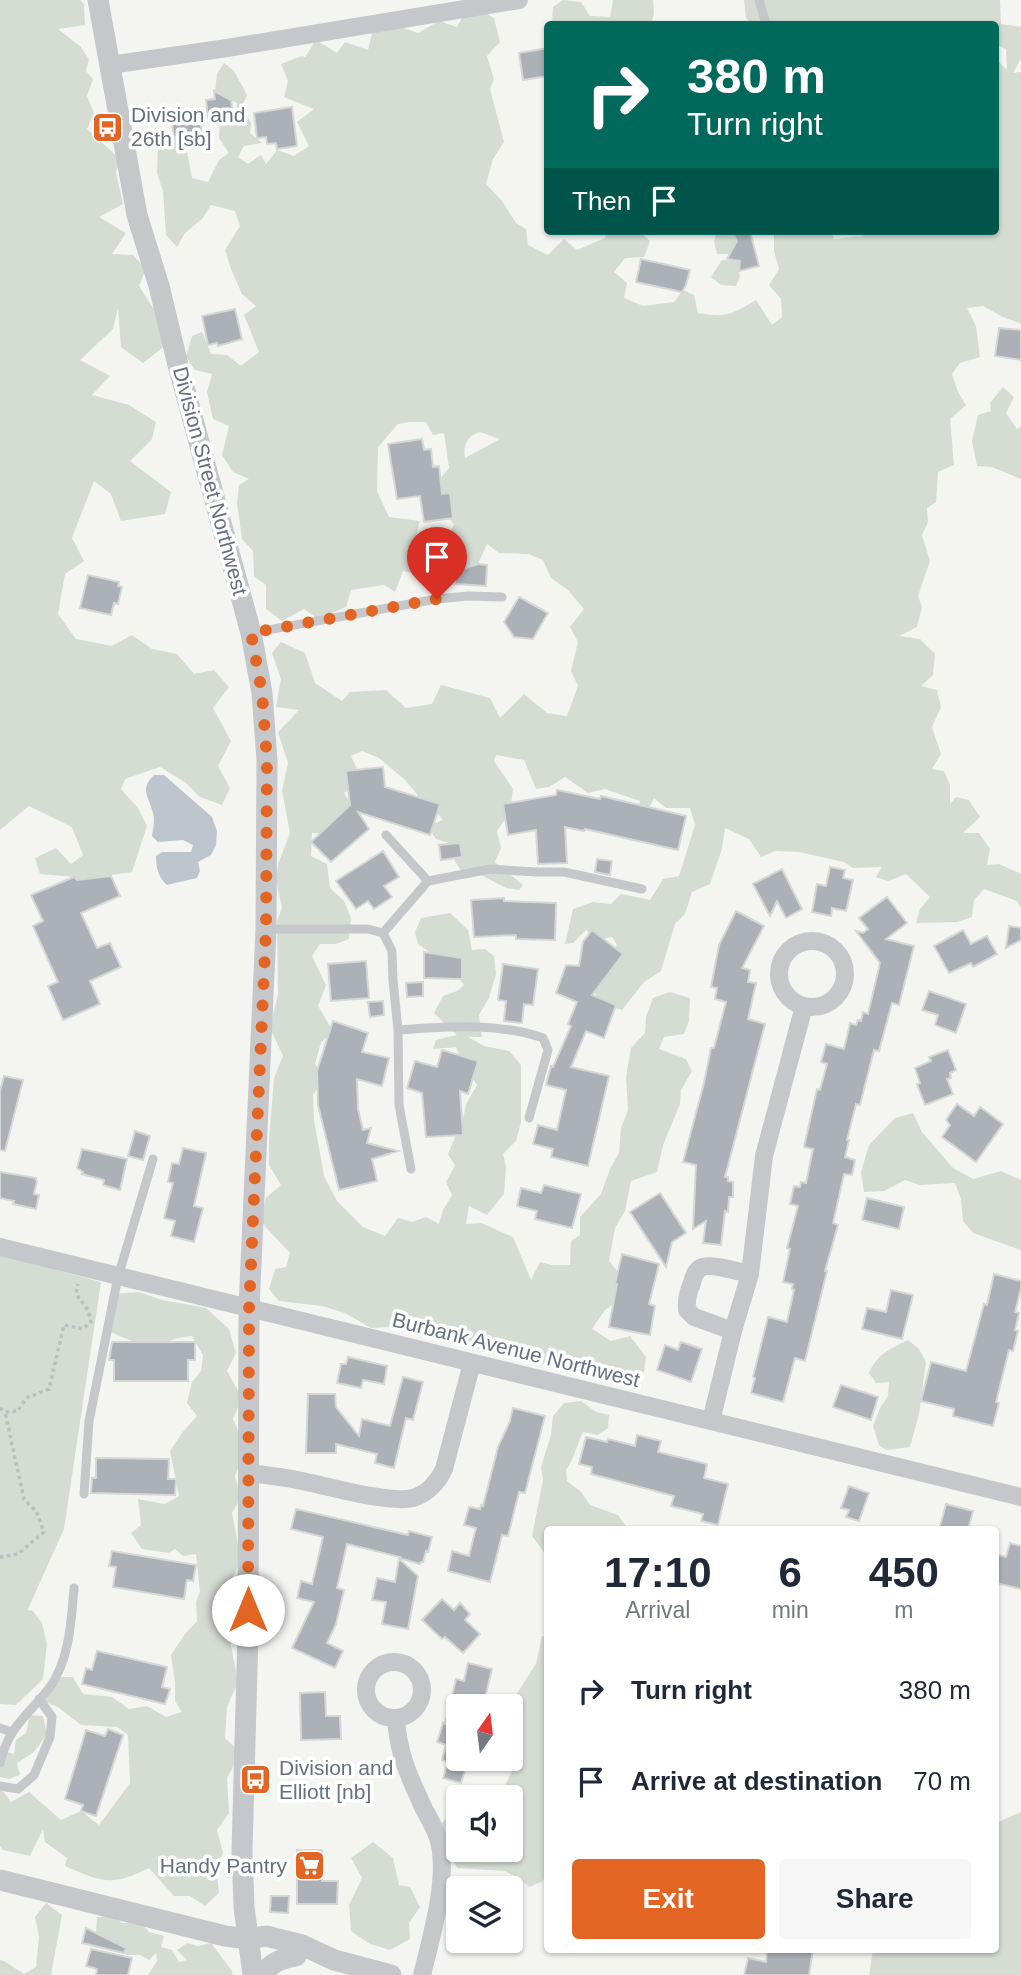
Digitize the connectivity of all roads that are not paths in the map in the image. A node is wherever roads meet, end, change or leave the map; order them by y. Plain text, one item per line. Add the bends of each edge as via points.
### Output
1 (98, 0) edge
2 (519, 0) edge
3 (759, 0) edge
4 (765, 21) edge
5 (110, 65) junction
6 (502, 597) dead end
7 (251, 633) junction
8 (386, 835) dead end
9 (428, 881) junction
10 (642, 889) dead end
11 (266, 929) junction
12 (383, 933) junction
13 (804, 1006) dead end
14 (398, 1030) junction
15 (529, 1118) dead end
16 (153, 1159) dead end
17 (411, 1169) dead end
18 (0, 1247) edge
19 (750, 1274) junction
20 (118, 1277) junction
21 (249, 1309) junction
22 (733, 1331) junction
23 (472, 1363) junction
24 (711, 1421) junction
25 (248, 1472) junction
26 (84, 1494) dead end
27 (1021, 1497) edge
28 (74, 1588) dead end
29 (39, 1699) junction
30 (396, 1718) dead end
31 (0, 1728) edge
32 (12, 1732) junction
33 (0, 1762) edge
34 (0, 1786) edge
35 (0, 1880) edge
36 (248, 1942) junction
37 (296, 1956) junction
38 (334, 1960) junction
39 (253, 1975) edge
40 (264, 1975) edge
41 (391, 1975) edge
42 (422, 1975) edge

1 - 5 street, Division Street Northwest
2 - 5 street
3 - 4 lane
5 - 7 street, Division Street Northwest via 137,215
6 - 7 lane via 437,599
7 - 11 street, Division Street Northwest via 267,760
8 - 9 lane
9 - 10 lane via 490,869 564,872
9 - 12 lane
11 - 12 lane
11 - 21 street, Division Street Northwest
12 - 14 lane via 392,951
13 - 19 street via 764,1156
14 - 15 lane via 480,1027 543,1038 548,1050
14 - 17 lane via 399,1105
16 - 20 lane
18 - 20 street, Burbank Avenue Northwest
19 - 22 street
19 - 22 street via 709,1265 701,1268 690,1287 687,1310
20 - 21 street, Burbank Avenue Northwest
20 - 26 lane via 89,1422
21 - 23 street, Burbank Avenue Northwest
21 - 25 street, Division Street Northwest
22 - 24 street
23 - 24 street, Burbank Avenue Northwest
23 - 25 street via 439,1480 423,1494 386,1499
24 - 27 street, Burbank Avenue Northwest
25 - 36 street, Division Street Northwest via 242,1851
28 - 29 lane via 67,1650 51,1686
29 - 32 lane
29 - 34 lane via 52,1717 50,1737 34,1775 18,1789
30 - 42 street via 405,1768 438,1839 441,1863
31 - 32 lane
32 - 33 lane
35 - 36 street
36 - 37 street
36 - 38 street via 266,1936
36 - 39 street, Division Street Northwest
37 - 38 street
37 - 40 street via 282,1959
38 - 41 street

